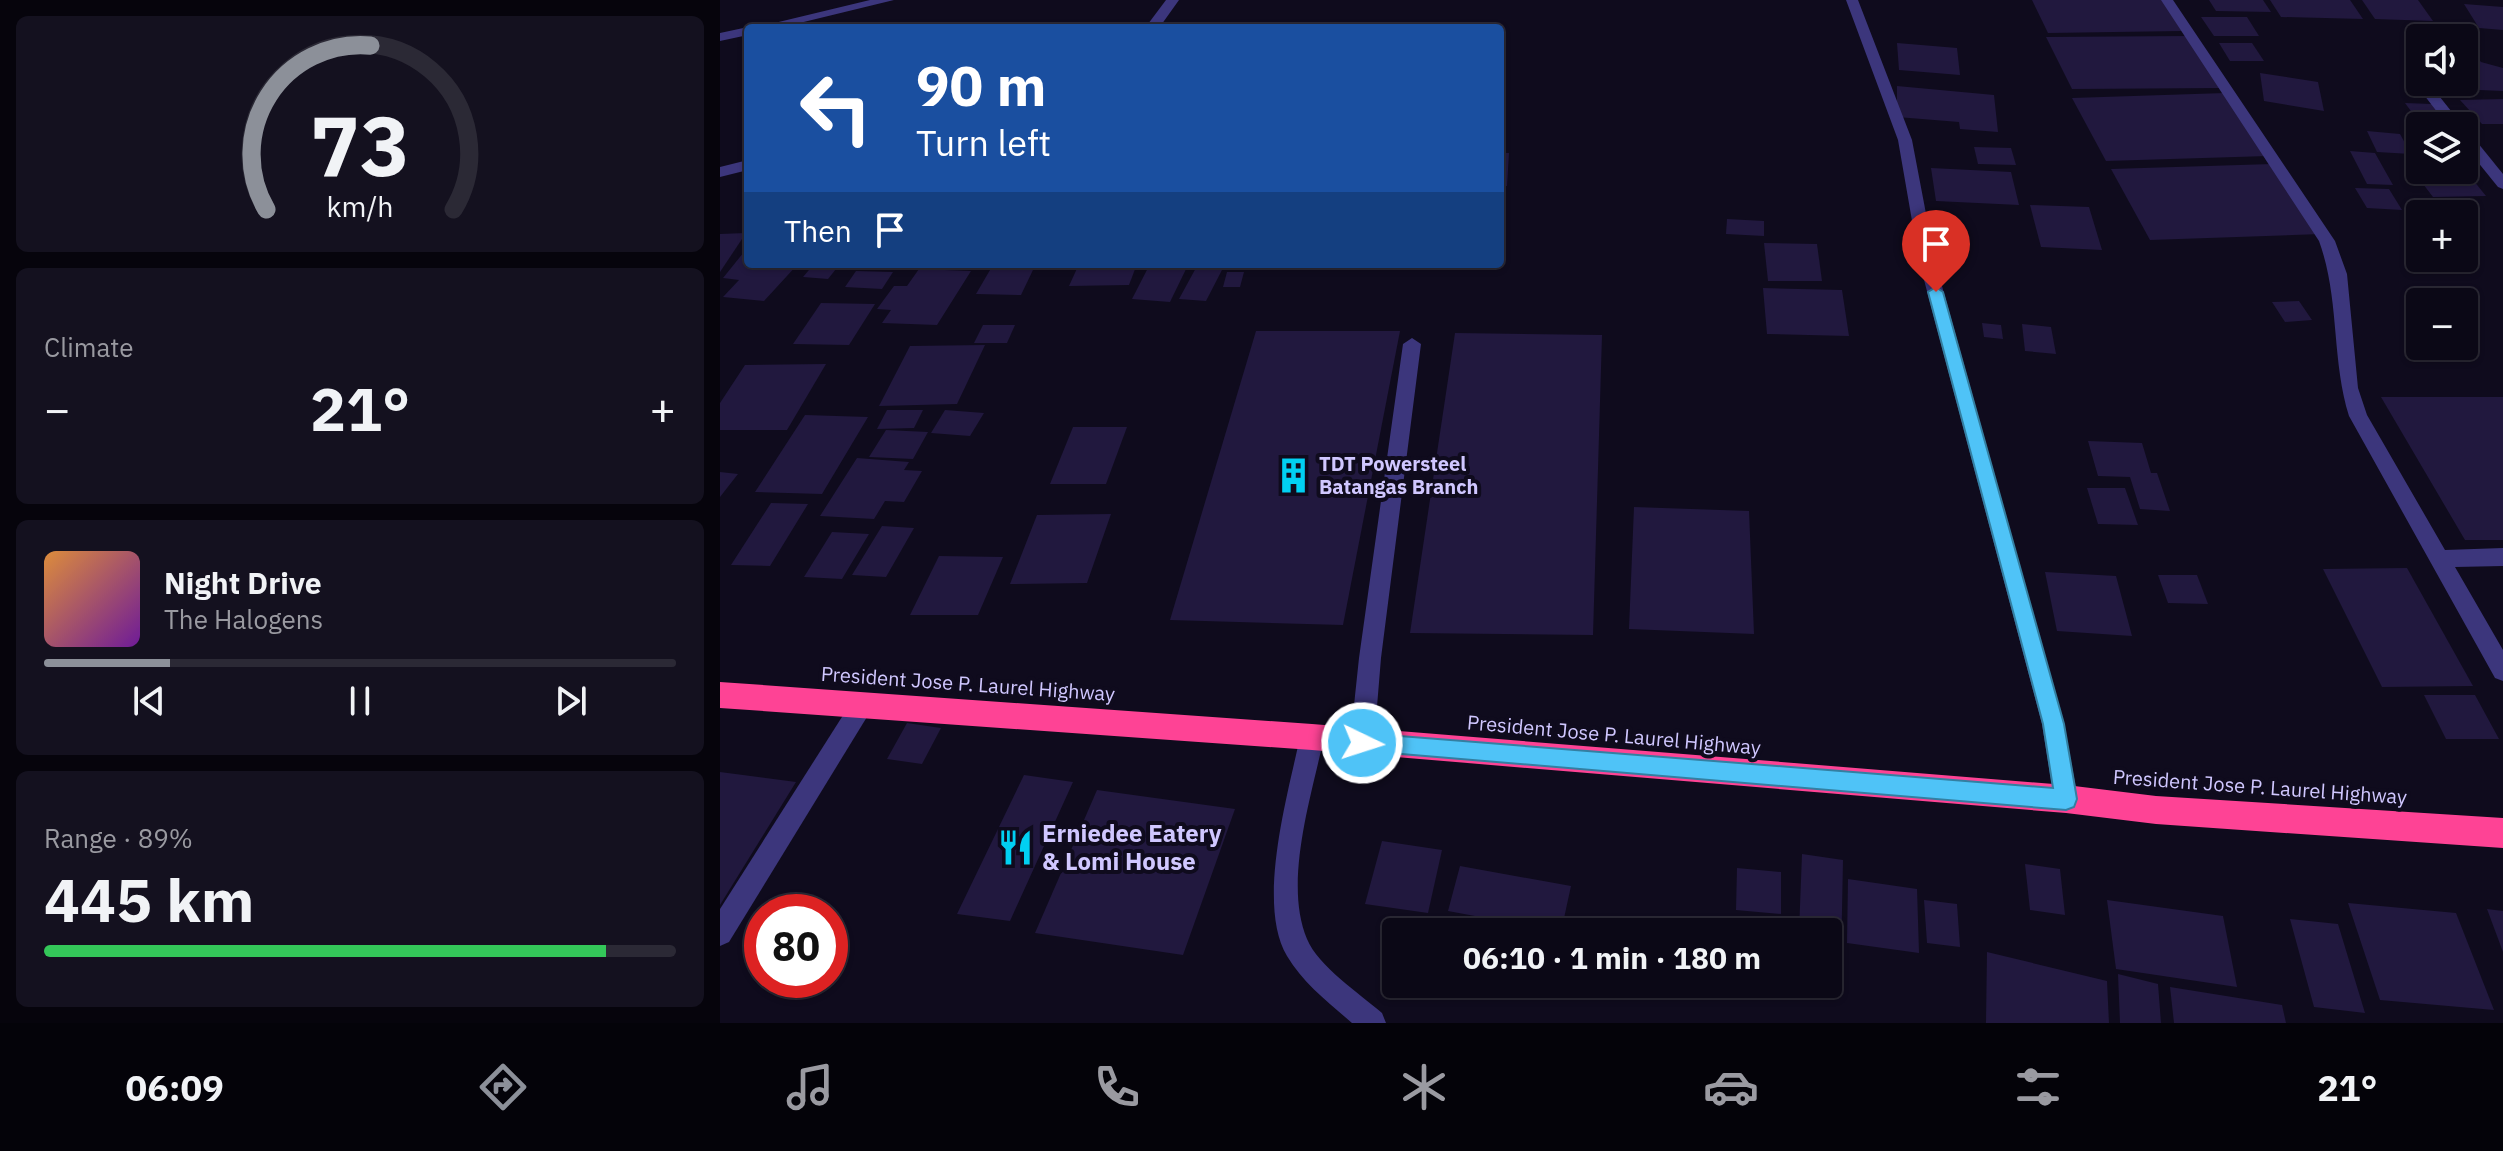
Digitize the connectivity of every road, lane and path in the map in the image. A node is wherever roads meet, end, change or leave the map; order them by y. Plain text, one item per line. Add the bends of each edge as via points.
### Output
1 (888, 0) edge
2 (1173, 0) edge
3 (1852, 0) edge
4 (2167, 0) edge
5 (779, 24) edge
6 (1155, 24) edge
7 (744, 32) edge
8 (720, 37) edge
9 (2431, 96) edge
10 (2445, 112) edge
11 (2478, 153) edge
12 (744, 166) edge
13 (720, 172) edge
14 (2503, 184) edge
15 (1412, 344) dead end
16 (2503, 557) edge
17 (2439, 559) junction
18 (2503, 671) edge
19 (720, 695) edge
20 (862, 705) junction
21 (1312, 737) junction
22 (1362, 743) junction
23 (2066, 799) junction
24 (2503, 833) edge
25 (720, 933) edge
26 (1372, 1023) edge

1 - 5 street
2 - 6 street
3 - 23 street via 1905,140 1927,261 2053,724
4 - 17 street via 2327,241 2339,274 2353,402
7 - 8 street
9 - 10 street
11 - 14 street
12 - 13 street
15 - 22 street
16 - 17 street
17 - 18 street
19 - 20 highway, President Jose P. Laurel Highway
20 - 21 highway, President Jose P. Laurel Highway
20 - 25 street
21 - 22 highway, President Jose P. Laurel Highway
21 - 26 street via 1290,843 1285,898 1296,947 1324,981
22 - 23 highway, President Jose P. Laurel Highway
23 - 24 highway, President Jose P. Laurel Highway

